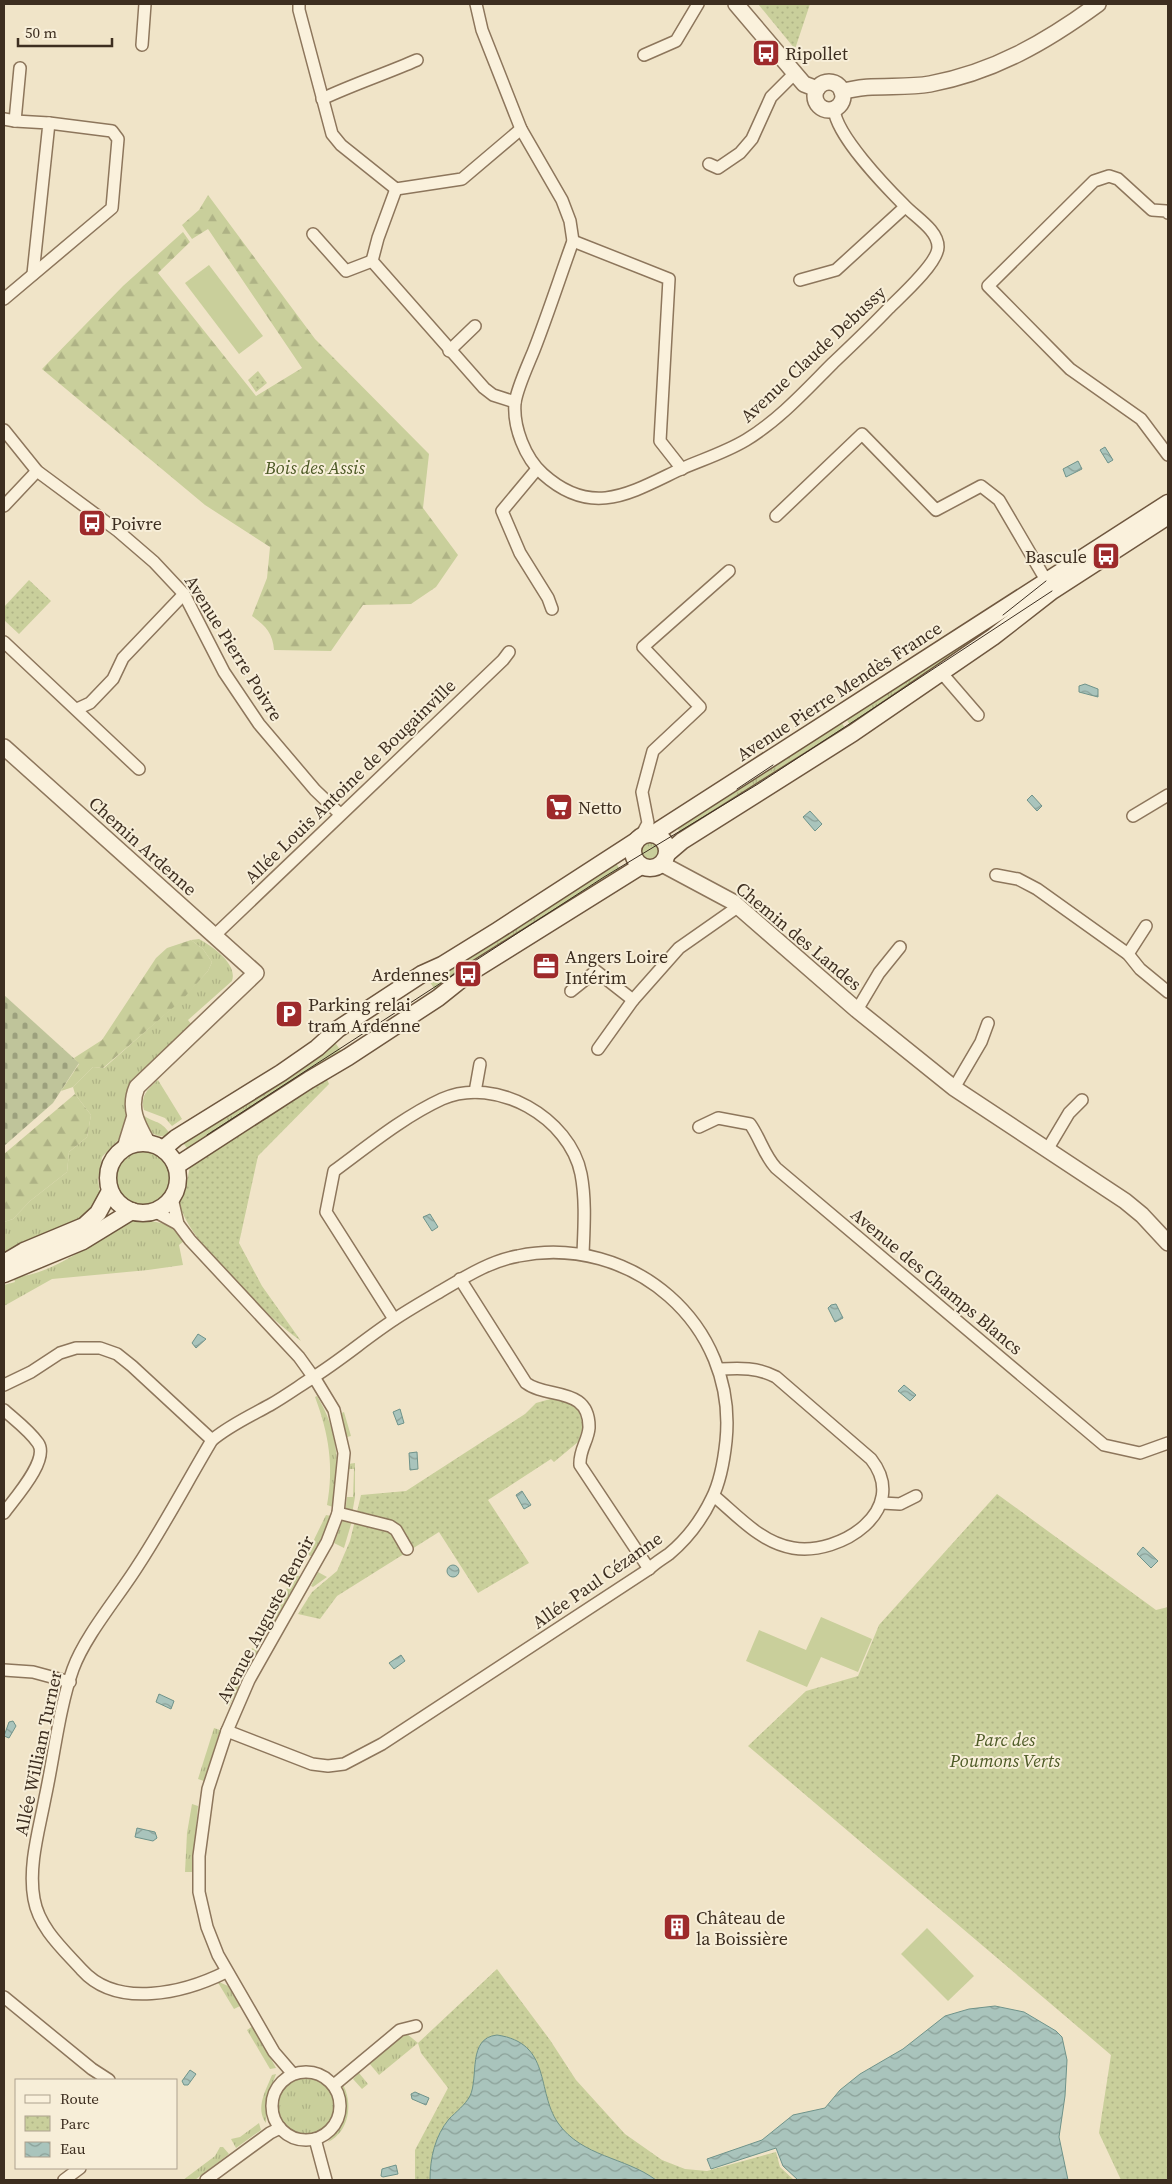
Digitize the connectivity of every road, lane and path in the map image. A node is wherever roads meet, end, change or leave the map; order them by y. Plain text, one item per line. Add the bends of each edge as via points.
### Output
1 (145, 4) edge
2 (300, 4) edge
3 (476, 4) edge
4 (698, 4) edge
5 (736, 4) edge
6 (1098, 4) edge
7 (142, 45) dead end
8 (644, 55) dead end
9 (417, 60) dead end
10 (20, 68) dead end
11 (795, 73) junction
12 (817, 89) junction
13 (842, 92) junction
14 (322, 98) junction
15 (834, 109) junction
16 (9, 120) edge
17 (49, 123) junction
18 (522, 130) junction
19 (709, 164) dead end
20 (396, 189) junction
21 (905, 207) junction
22 (1168, 213) edge
23 (313, 234) dead end
24 (573, 241) junction
25 (372, 260) junction
26 (33, 274) junction
27 (800, 280) dead end
28 (4, 299) edge
29 (475, 326) dead end
30 (449, 351) junction
31 (515, 402) junction
32 (4, 430) edge
33 (1168, 455) edge
34 (537, 469) junction
35 (682, 469) junction
36 (37, 471) junction
37 (1168, 503) edge
38 (4, 506) edge
39 (776, 516) dead end
40 (1168, 516) edge
41 (729, 571) dead end
42 (1049, 586) junction
43 (184, 594) junction
44 (552, 609) dead end
45 (4, 642) edge
46 (508, 652) dead end
47 (940, 672) junction
48 (77, 709) junction
49 (978, 715) dead end
50 (4, 746) edge
51 (139, 770) dead end
52 (1168, 795) edge
53 (340, 814) junction
54 (1133, 816) dead end
55 (643, 837) junction
56 (665, 858) junction
57 (641, 866) junction
58 (996, 875) dead end
59 (739, 906) junction
60 (1146, 926) dead end
61 (215, 935) junction
62 (900, 947) dead end
63 (1128, 954) junction
64 (571, 991) dead end
65 (1168, 992) edge
66 (633, 1000) junction
67 (857, 1010) junction
68 (988, 1023) dead end
69 (598, 1049) dead end
70 (480, 1064) dead end
71 (954, 1088) junction
72 (475, 1092) junction
73 (1082, 1100) dead end
74 (134, 1119) junction
75 (699, 1127) dead end
76 (147, 1142) junction
77 (124, 1148) junction
78 (163, 1149) junction
79 (1047, 1150) junction
80 (176, 1166) junction
81 (110, 1191) junction
82 (172, 1198) junction
83 (132, 1211) junction
84 (154, 1211) junction
85 (178, 1224) junction
86 (1168, 1243) edge
87 (583, 1254) junction
88 (4, 1263) edge
89 (4, 1274) edge
90 (460, 1280) junction
91 (394, 1319) junction
92 (719, 1369) junction
93 (313, 1378) junction
94 (4, 1385) edge
95 (4, 1410) edge
96 (212, 1440) junction
97 (1168, 1443) edge
98 (714, 1496) junction
99 (916, 1496) dead end
100 (882, 1503) junction
101 (338, 1513) junction
102 (4, 1514) edge
103 (408, 1550) dead end
104 (648, 1569) junction
105 (4, 1670) edge
106 (70, 1682) junction
107 (227, 1731) junction
108 (226, 1972) junction
109 (4, 1997) edge
110 (416, 2026) dead end
111 (293, 2074) junction
112 (107, 2079) edge
113 (337, 2082) junction
114 (280, 2128) junction
115 (315, 2139) junction
116 (79, 2169) edge
117 (64, 2180) edge
118 (206, 2180) edge
119 (326, 2180) edge

1 - 7 street
2 - 14 street
3 - 18 street via 482,30
4 - 8 street via 676,41
5 - 11 street
6 - 13 street via 1049,39 993,66 930,84
9 - 14 street
10 - 16 street
11 - 12 street via 804,84
11 - 19 street via 771,96 752,139 740,153 718,168
12 - 13 street via 829,82
12 - 15 street via 818,105 826,110
13 - 15 street via 841,102
14 - 20 street via 332,134
15 - 21 street via 842,132
16 - 17 street
17 - 26 street
17 - 26 street via 112,130 118,140 112,208
18 - 20 street via 462,179
18 - 24 street via 562,200 570,220
20 - 25 street
21 - 27 street via 836,270
21 - 35 street, Avenue Claude Debussy via 934,235 938,246 934,260 872,327 773,420 717,456
22 - 33 street via 1152,210 1118,179 1110,176 1094,181 988,286 1070,369 1141,419
23 - 25 street via 346,270
24 - 31 street, Avenue Claude Debussy
24 - 35 street via 669,279 660,440
25 - 30 street
26 - 28 street
29 - 30 street
30 - 31 street via 493,395
31 - 34 street, Avenue Claude Debussy via 521,441
32 - 36 street, Avenue Pierre Poivre
34 - 35 street, Avenue Claude Debussy via 562,489 598,499 632,493
34 - 44 street via 502,511 520,553
36 - 38 street
36 - 43 street, Avenue Pierre Poivre via 118,531
37 - 42 main road
39 - 42 street via 862,434 936,510 981,486 999,500
40 - 42 main road
41 - 55 street via 643,647 700,708 653,751 642,792 648,823
42 - 47 main road via 1007,627
42 - 55 main road, Avenue Pierre Mendès France
43 - 48 street via 124,658 113,679 90,703
43 - 53 street, Avenue Pierre Poivre via 224,672 259,724 315,790
45 - 48 street via 67,704
46 - 53 street, Allée Louis Antoine de Bougainville
47 - 49 street
47 - 56 main road via 852,733 682,841
48 - 51 street
50 - 61 street, Chemin Ardenne
52 - 54 street
53 - 61 street, Allée Louis Antoine de Bougainville
55 - 56 main road via 665,842
55 - 57 main road via 633,849 633,856
55 - 78 main road, Avenue Pierre Mendès France via 497,931 422,974 338,1029 317,1048
56 - 57 main road via 648,869
56 - 59 street, Chemin des Landes via 688,880
57 - 80 main road via 468,974 357,1052
58 - 63 street via 1018,879 1037,889
59 - 66 street via 679,948
59 - 67 street, Chemin des Landes
60 - 63 street
61 - 74 street, Chemin Ardenne via 256,973 141,1082 133,1099
62 - 67 street, Chemin des Landes
63 - 65 street via 1140,969
64 - 66 street via 596,971
66 - 69 street
67 - 71 street, Chemin des Landes
68 - 71 street via 981,1042
70 - 72 street
71 - 79 street, Chemin des Landes
72 - 87 street via 505,1097 532,1107 564,1136 581,1173
72 - 91 street via 443,1099 392,1129 334,1171 326,1212
73 - 79 street via 1069,1112
74 - 76 street
74 - 77 street
75 - 97 street, Avenue des Champs Blancs via 718,1118 750,1124 776,1168 1104,1445 1140,1453
76 - 77 main road
76 - 78 main road
77 - 81 main road via 109,1167
78 - 80 main road
79 - 86 street, Chemin des Landes via 1135,1209
80 - 82 main road via 178,1180
81 - 83 main road via 117,1202
81 - 88 main road via 98,1213 84,1226
82 - 84 main road
82 - 85 street, Avenue Auguste Renoir
83 - 84 main road
83 - 89 main road via 91,1236
84 - 85 street, Avenue Auguste Renoir
85 - 93 street, Avenue Auguste Renoir via 299,1358
87 - 90 street, Allée Paul Cézanne via 559,1252 517,1256 490,1264
87 - 92 street, Allée Paul Cézanne via 631,1270 656,1285 682,1308 698,1328
90 - 91 street, Allée Paul Cézanne
90 - 104 street via 526,1383 534,1390 565,1394 579,1402 589,1427 579,1455 580,1465
91 - 93 street, Allée Paul Cézanne
92 - 98 street, Allée Paul Cézanne via 727,1428 722,1470
92 - 100 street via 751,1368 776,1376 872,1459 883,1481
93 - 96 street, Allée William Turner via 225,1429
93 - 101 street, Avenue Auguste Renoir via 334,1410 344,1453
94 - 96 street via 60,1353 76,1348 100,1348 118,1354
95 - 102 street via 39,1444 40,1454 38,1466
96 - 106 street, Allée William Turner via 139,1564 88,1640
98 - 100 street via 760,1535 792,1548 814,1550 854,1534 870,1522
98 - 104 street, Allée Paul Cézanne via 682,1541
99 - 100 street via 900,1504
101 - 103 street via 390,1526
101 - 107 street, Avenue Auguste Renoir via 327,1542 249,1680
104 - 107 street, Allée Paul Cézanne via 382,1744 344,1764 312,1764
105 - 106 street via 32,1672
106 - 108 street, Allée William Turner via 32,1873 34,1900 50,1936 95,1983 121,1993 170,1990
107 - 108 street, Avenue Auguste Renoir via 208,1789 198,1856 198,1892 207,1926
108 - 111 street, Avenue Auguste Renoir via 274,2052
109 - 112 street
110 - 113 street via 400,2030
111 - 113 street via 313,2072
111 - 114 street via 282,2082 273,2098 272,2111
113 - 115 street via 340,2098 338,2117 328,2132
114 - 115 street via 298,2139
114 - 118 street
115 - 119 street
116 - 117 street

